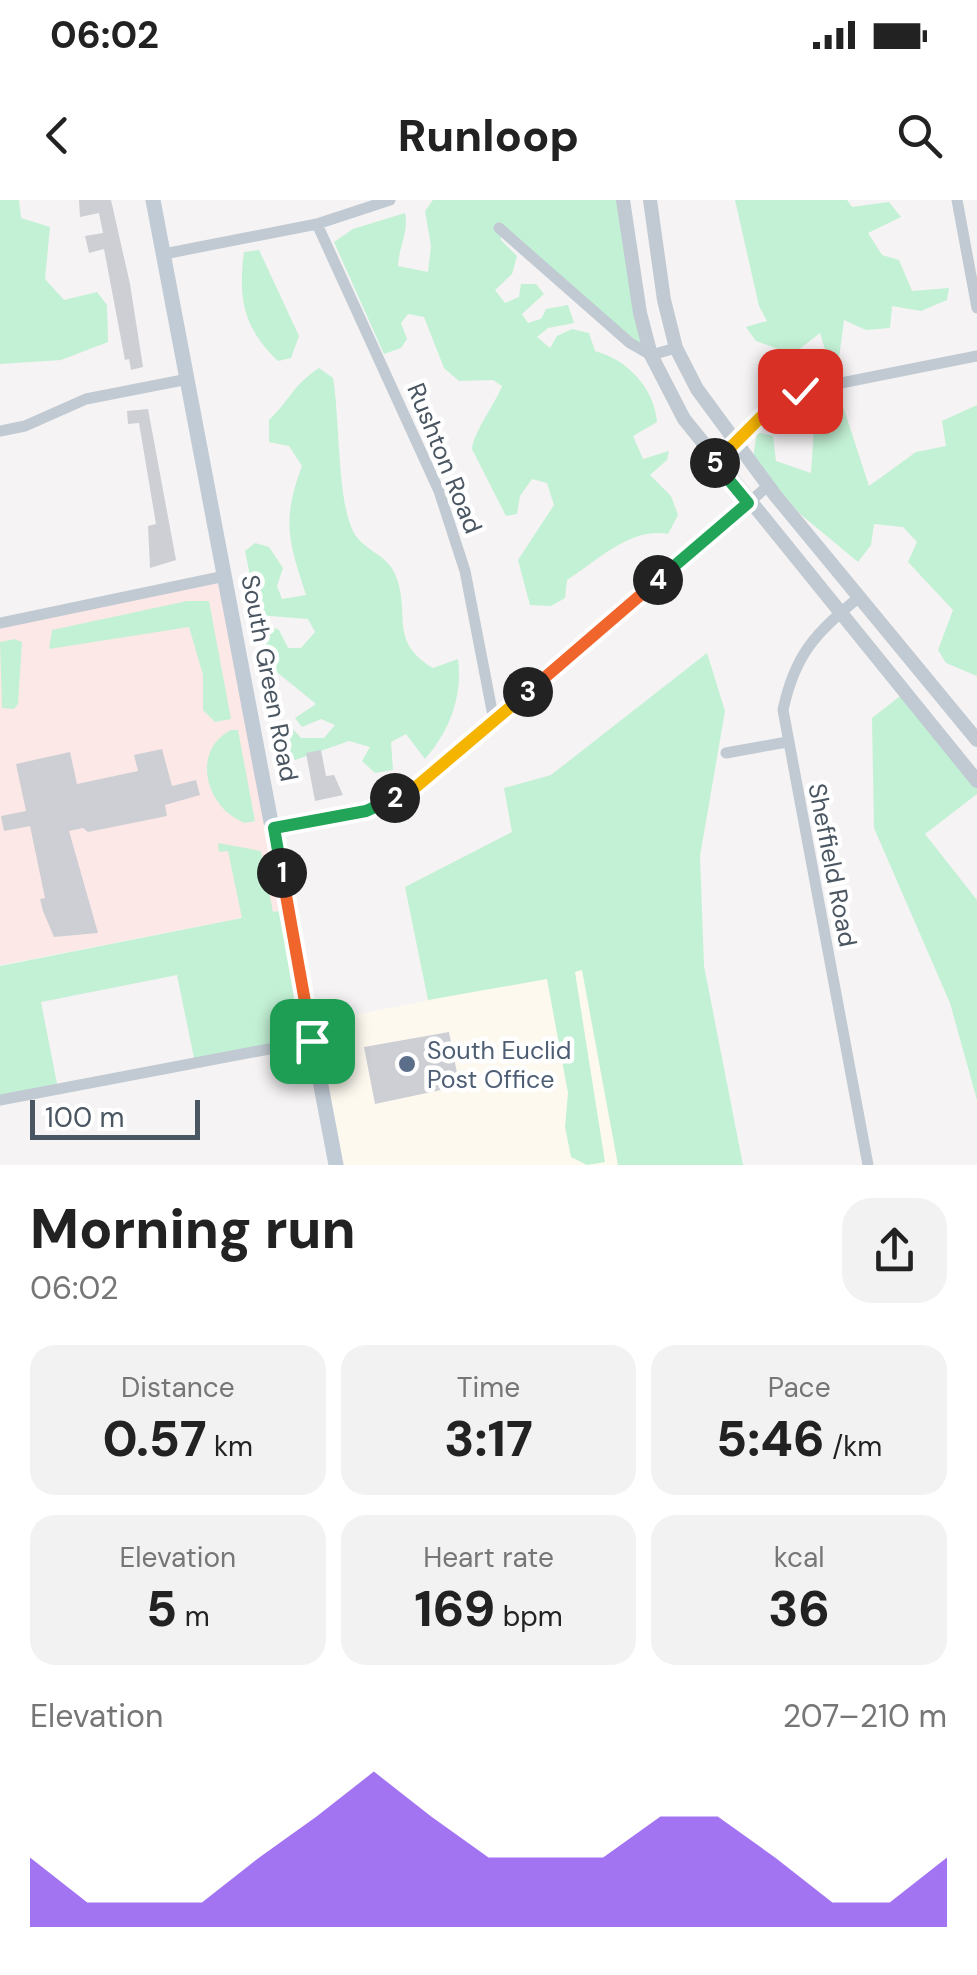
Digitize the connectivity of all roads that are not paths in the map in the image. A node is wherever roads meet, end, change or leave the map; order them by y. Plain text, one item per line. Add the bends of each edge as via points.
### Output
1 (153, 200) edge
2 (390, 200) edge
3 (623, 200) edge
4 (650, 200) edge
5 (957, 200) edge
6 (317, 224) junction
7 (499, 228) dead end
8 (164, 254) junction
9 (977, 308) edge
10 (676, 348) junction
11 (651, 355) junction
12 (977, 356) edge
13 (188, 379) junction
14 (0, 431) edge
15 (734, 442) junction
16 (714, 462) junction
17 (768, 486) junction
18 (748, 503) junction
19 (224, 576) junction
20 (858, 598) junction
21 (838, 614) junction
22 (0, 623) edge
23 (494, 721) junction
24 (977, 740) edge
25 (787, 742) junction
26 (726, 752) dead end
27 (977, 781) edge
28 (274, 828) junction
29 (312, 1041) junction
30 (0, 1100) edge
31 (336, 1165) edge
32 (868, 1165) edge

1 - 8 main road, South Green Road
2 - 6 street
3 - 11 street
4 - 10 street
5 - 9 street
6 - 8 street
6 - 23 street, Rushton Road via 439,492 465,571
7 - 11 street
8 - 13 main road, South Green Road
10 - 11 street
10 - 15 street
11 - 16 street
12 - 15 street via 800,391
13 - 14 street via 86,398
13 - 19 main road, South Green Road
15 - 16 street
15 - 17 street
16 - 18 street
17 - 18 street
17 - 20 street
18 - 21 street
18 - 23 street
19 - 22 street
19 - 28 main road, South Green Road
20 - 21 street, Sheffield Road
20 - 24 street
21 - 25 street, Sheffield Road via 814,635 791,674 783,710
21 - 27 street
23 - 28 street via 410,792 366,811
25 - 26 street
25 - 32 street, Sheffield Road
28 - 29 main road, South Green Road
29 - 30 street
29 - 31 main road, South Green Road

